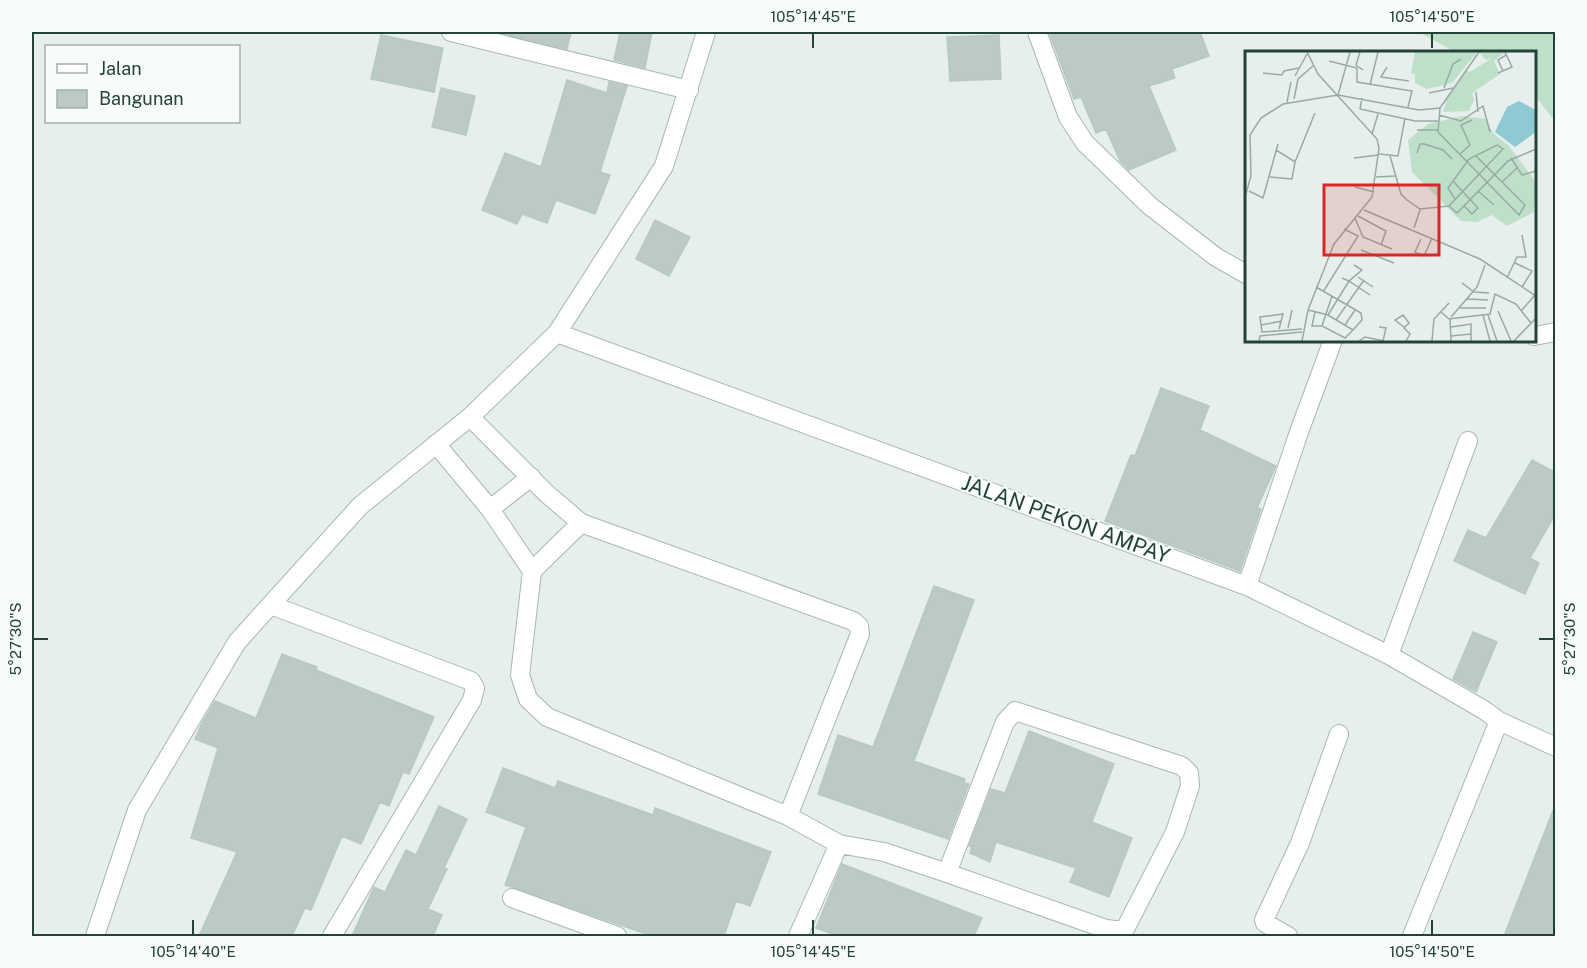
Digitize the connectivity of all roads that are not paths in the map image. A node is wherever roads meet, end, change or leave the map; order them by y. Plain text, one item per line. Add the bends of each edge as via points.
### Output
1 (451, 32) edge
2 (706, 32) edge
3 (1037, 32) edge
4 (689, 90) junction
5 (1245, 273) edge
6 (1556, 332) edge
7 (557, 333) junction
8 (1536, 336) edge
9 (1332, 342) edge
10 (470, 417) junction
11 (1468, 441) dead end
12 (436, 444) junction
13 (531, 477) junction
14 (490, 509) junction
15 (581, 523) junction
16 (532, 571) junction
17 (1247, 586) junction
18 (271, 605) junction
19 (1389, 655) junction
20 (1499, 721) junction
21 (1339, 734) dead end
22 (1556, 747) edge
23 (788, 816) junction
24 (839, 844) junction
25 (947, 873) junction
26 (512, 898) dead end
27 (95, 936) edge
28 (332, 936) edge
29 (617, 936) edge
30 (798, 936) edge
31 (1288, 936) edge
32 (1412, 936) edge

1 - 4 street
2 - 4 street
3 - 5 street via 1068,117 1085,143 1150,206 1216,257
4 - 7 street via 664,166
6 - 8 street
7 - 10 street
7 - 17 street, JALAN PEKON AMPAY
9 - 17 street
10 - 12 street
10 - 13 street
11 - 19 street
12 - 14 street
12 - 18 street via 360,506
13 - 14 street
13 - 15 street
14 - 16 street
15 - 16 street
15 - 23 street via 859,626 860,634
16 - 23 street via 520,675 528,699 547,717
17 - 19 street, JALAN PEKON AMPAY
18 - 27 street via 237,642 137,810
18 - 28 street via 471,681 475,688 472,700
19 - 20 street, JALAN PEKON AMPAY
20 - 22 street, JALAN PEKON AMPAY
20 - 32 street
21 - 31 street via 1300,843 1264,920
23 - 24 street
24 - 25 street via 884,852
24 - 30 street
25 - 25 street via 1106,930 1124,931 1175,832 1190,786 1189,773 1182,766 1015,711 1005,722
26 - 29 street

